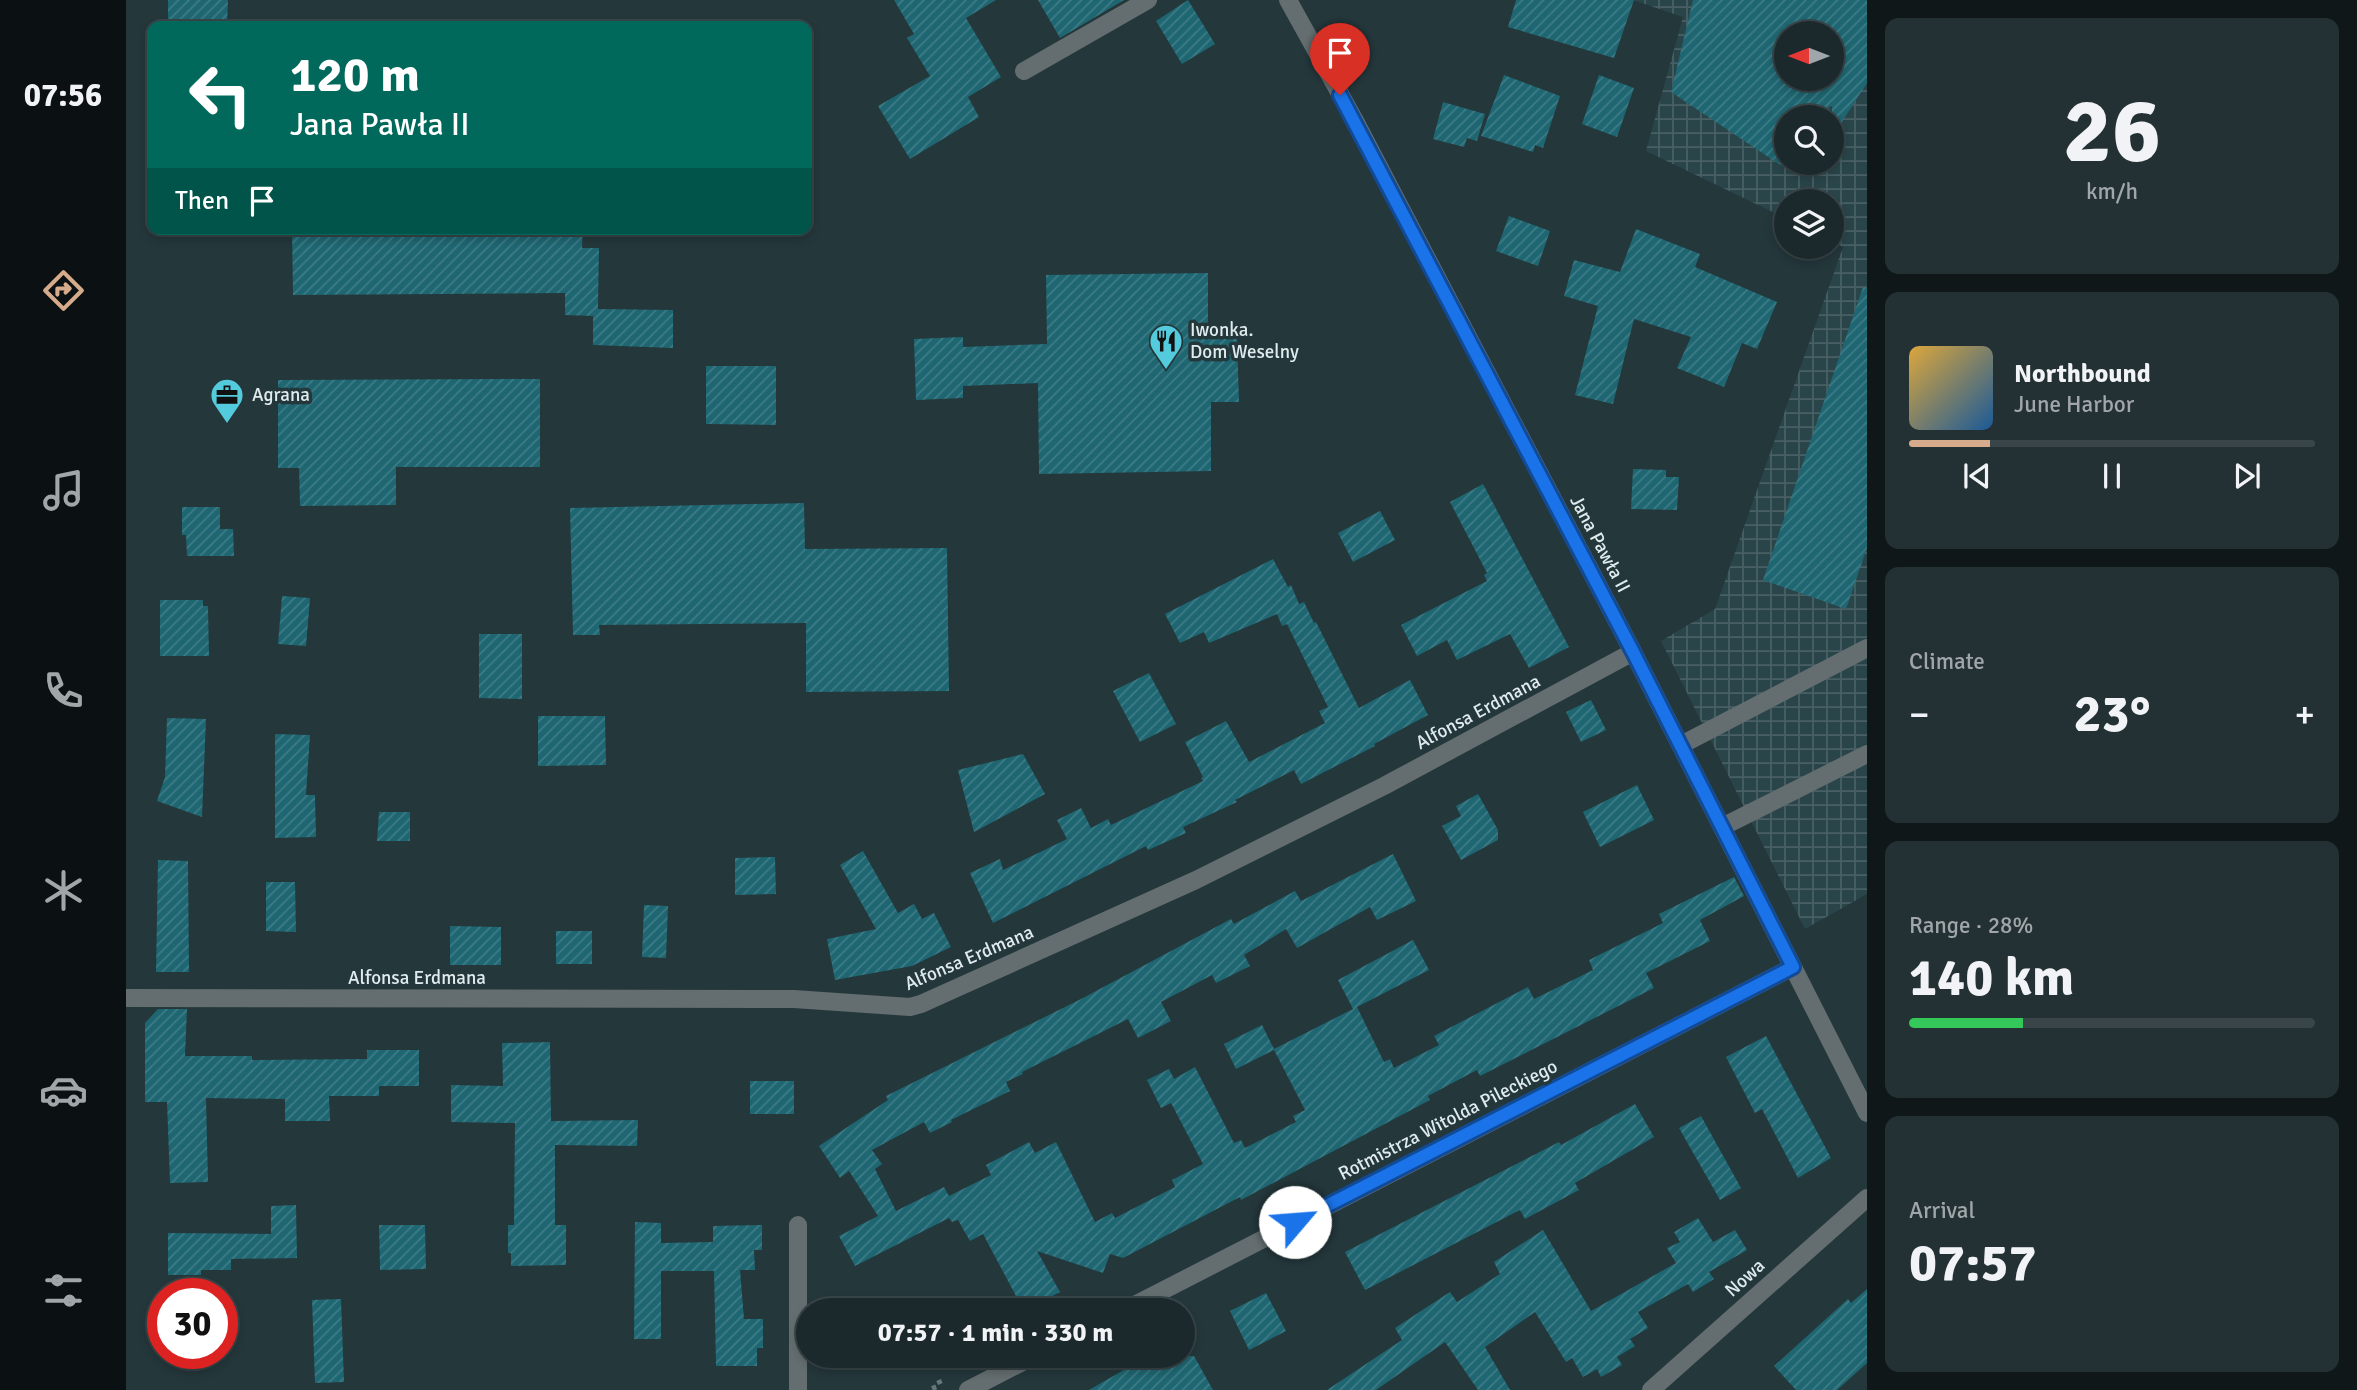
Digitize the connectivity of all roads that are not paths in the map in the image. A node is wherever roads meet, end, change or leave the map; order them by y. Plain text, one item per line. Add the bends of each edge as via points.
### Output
1 (1148, 0) edge
2 (1288, 0) edge
3 (1024, 71) dead end
4 (1867, 648) edge
5 (1633, 652) junction
6 (1681, 745) junction
7 (1867, 754) edge
8 (1722, 827) junction
9 (1793, 967) junction
10 (126, 998) edge
11 (1867, 1113) edge
12 (1867, 1198) edge
13 (798, 1225) dead end
14 (1148, 1298) edge
15 (1011, 1368) edge
16 (798, 1390) edge
17 (968, 1390) edge
18 (1651, 1390) edge

1 - 3 street
2 - 5 street, Jana Pawła II
4 - 6 street
5 - 6 street, Jana Pawła II
5 - 10 street, Alfonsa Erdmana via 1384,786 1196,880 909,1007 794,999
6 - 8 street, Jana Pawła II
7 - 8 street
8 - 9 street, Jana Pawła II
9 - 11 street, Jana Pawła II
9 - 14 street, Rotmistrza Witolda Pileckiego
12 - 18 street, Nowa
13 - 16 street
15 - 17 street

